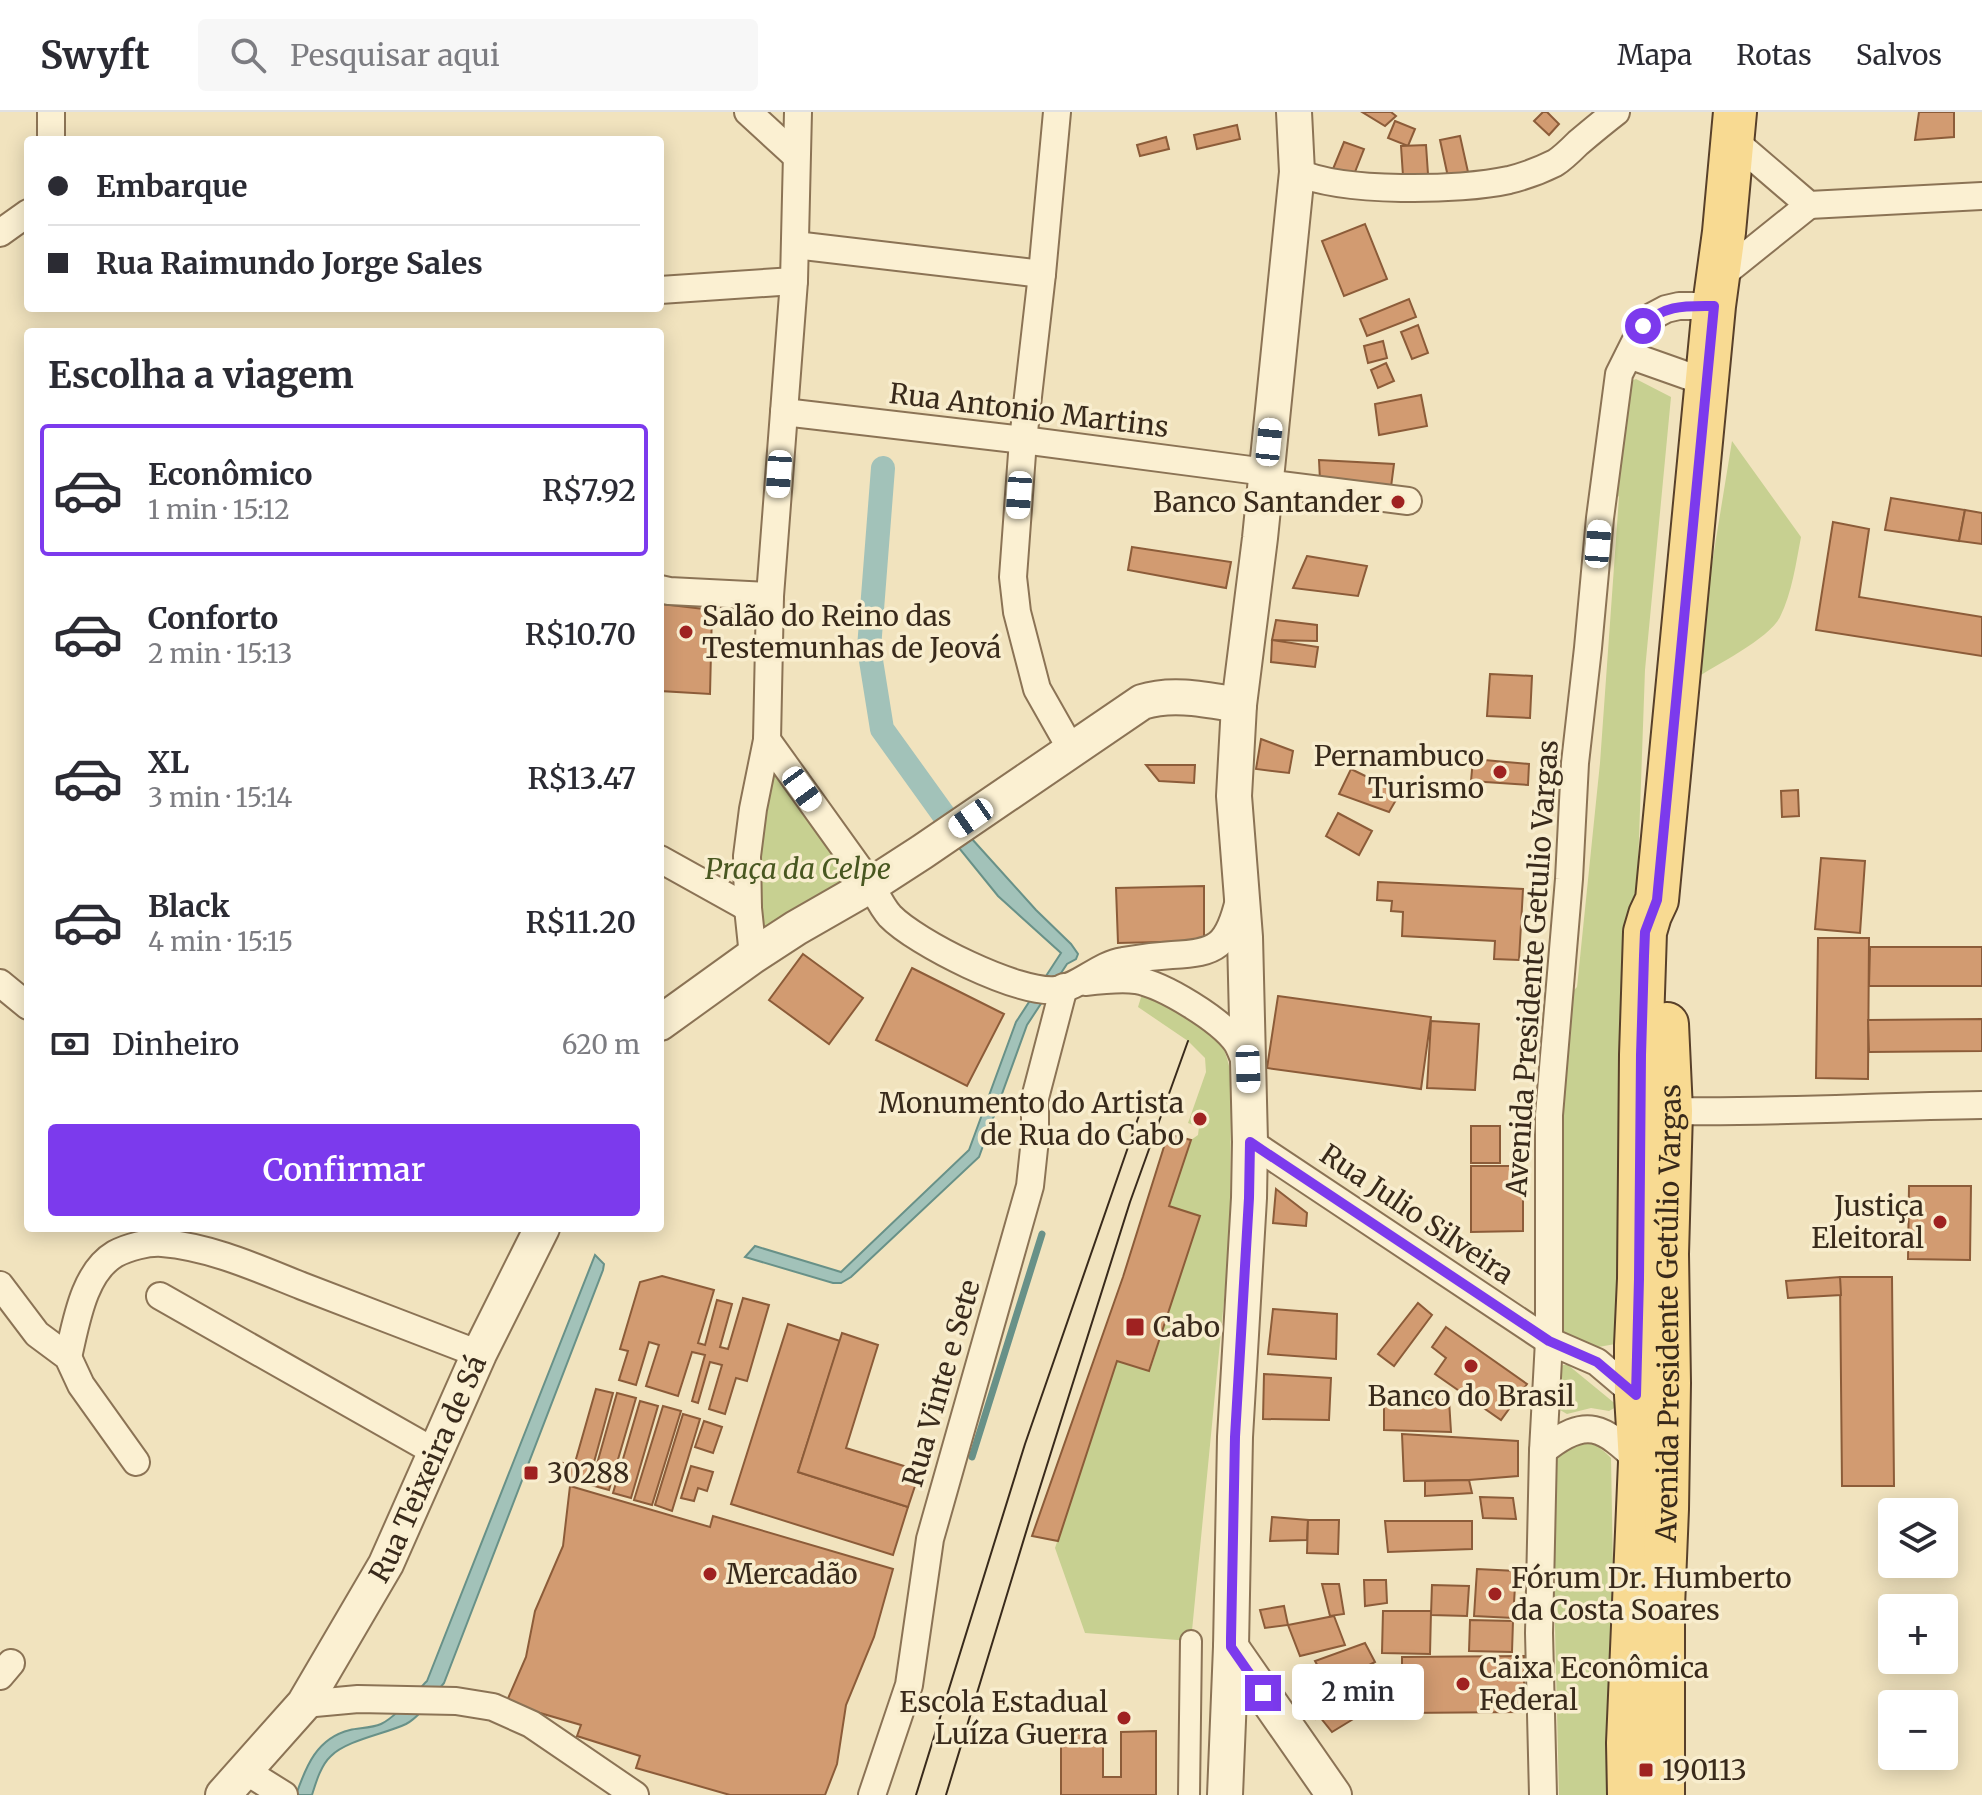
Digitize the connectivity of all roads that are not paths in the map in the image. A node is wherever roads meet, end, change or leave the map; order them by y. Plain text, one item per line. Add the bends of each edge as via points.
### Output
1 (51, 112) edge
2 (748, 112) edge
3 (798, 112) edge
4 (1057, 112) edge
5 (1616, 112) edge
6 (1297, 115) edge
7 (1734, 126) edge
8 (51, 136) edge
9 (796, 156) junction
10 (1297, 172) junction
11 (1982, 196) edge
12 (1809, 205) junction
13 (24, 216) edge
14 (0, 233) edge
15 (795, 245) junction
16 (1042, 274) junction
17 (794, 281) junction
18 (664, 290) edge
19 (1716, 292) junction
20 (1629, 355) junction
21 (1708, 385) junction
22 (784, 412) junction
23 (1023, 440) junction
24 (1265, 477) junction
25 (1408, 501) dead end
26 (664, 590) edge
27 (770, 596) junction
28 (1239, 705) junction
29 (767, 740) junction
30 (1071, 749) junction
31 (664, 861) edge
32 (1659, 879) junction
33 (871, 885) junction
34 (1241, 892) junction
35 (748, 908) junction
36 (753, 956) junction
37 (1071, 985) junction
38 (664, 1020) edge
39 (1248, 1069) junction
40 (1982, 1105) edge
41 (1671, 1111) junction
42 (1250, 1142) junction
43 (540, 1232) edge
44 (0, 1285) edge
45 (160, 1296) dead end
46 (1549, 1341) junction
47 (479, 1354) junction
48 (68, 1357) junction
49 (1636, 1395) junction
50 (1543, 1451) junction
51 (435, 1452) junction
52 (1654, 1452) junction
53 (136, 1462) dead end
54 (1191, 1641) dead end
55 (1231, 1647) junction
56 (332, 1657) junction
57 (358, 1699) junction
58 (304, 1704) junction
59 (233, 1782) edge
60 (281, 1793) edge
61 (635, 1795) edge
62 (872, 1795) edge
63 (1189, 1795) edge
64 (1225, 1795) edge
65 (1334, 1795) edge
66 (1543, 1795) edge
67 (1629, 1795) edge
68 (1663, 1795) edge

1 - 8 street
2 - 9 street
3 - 9 street
4 - 16 street
5 - 10 street via 1558,161 1508,180 1359,186
6 - 10 street
7 - 12 street
7 - 19 main road, Avenida Presidente Getúlio Vargas
9 - 15 street
10 - 24 street
11 - 12 street
12 - 19 street
13 - 14 street
15 - 16 street
15 - 17 street
16 - 23 street
17 - 18 street
17 - 22 street
19 - 20 street, Avenida Presidente Getulio Vargas via 1651,317
19 - 21 main road, Avenida Presidente Getúlio Vargas
20 - 21 street
20 - 46 street, Avenida Presidente Getulio Vargas via 1619,374 1575,763 1549,1115
21 - 32 main road, Avenida Presidente Getúlio Vargas
22 - 23 street, Rua Antonio Martins
22 - 27 street
23 - 24 street, Rua Antonio Martins
23 - 30 street via 1013,577 1017,612 1037,689
24 - 25 street, Rua Antonio Martins
24 - 28 street
26 - 27 street
27 - 29 street
28 - 30 street via 1158,697
28 - 34 street via 1234,796
29 - 33 street
29 - 35 street via 747,856
30 - 33 street
31 - 35 street
32 - 41 main road, Avenida Presidente Getúlio Vargas
32 - 49 main road, Avenida Presidente Getúlio Vargas via 1645,932
33 - 36 street
33 - 37 street via 891,917 968,964 1027,988 1057,990
34 - 37 street via 1235,918 1211,950 1118,961
34 - 39 street
35 - 36 street
36 - 38 street
37 - 39 street via 1109,979 1162,988 1225,1031
37 - 62 street, Rua Vinte e Sete via 1035,1098 1030,1186 930,1539 909,1685
39 - 42 street
40 - 41 street
41 - 52 main road, Avenida Presidente Getúlio Vargas
42 - 46 street, Rua Julio Silveira
42 - 55 street
43 - 47 street, Rua Teixeira de Sá
44 - 48 street via 37,1334
45 - 51 street
46 - 49 street, Rua Julio Silveira via 1597,1362
46 - 50 street, Avenida Presidente Getulio Vargas
47 - 48 street via 243,1263 159,1242 114,1255 97,1270 83,1297
47 - 51 street, Rua Teixeira de Sá
48 - 53 street via 81,1385
49 - 52 main road, Avenida Presidente Getúlio Vargas
50 - 52 street via 1587,1427
50 - 66 street, Avenida Presidente Getulio Vargas
51 - 56 street, Rua Teixeira de Sá via 386,1564
52 - 67 main road, Avenida Presidente Getúlio Vargas via 1628,1743
52 - 68 main road, Avenida Presidente Getúlio Vargas via 1663,1607
54 - 63 street
55 - 64 street
55 - 65 street
56 - 57 street via 337,1677
56 - 58 street, Rua Teixeira de Sá
57 - 58 street
57 - 61 street via 493,1707 531,1724
58 - 59 street, Rua Teixeira de Sá
59 - 60 street

